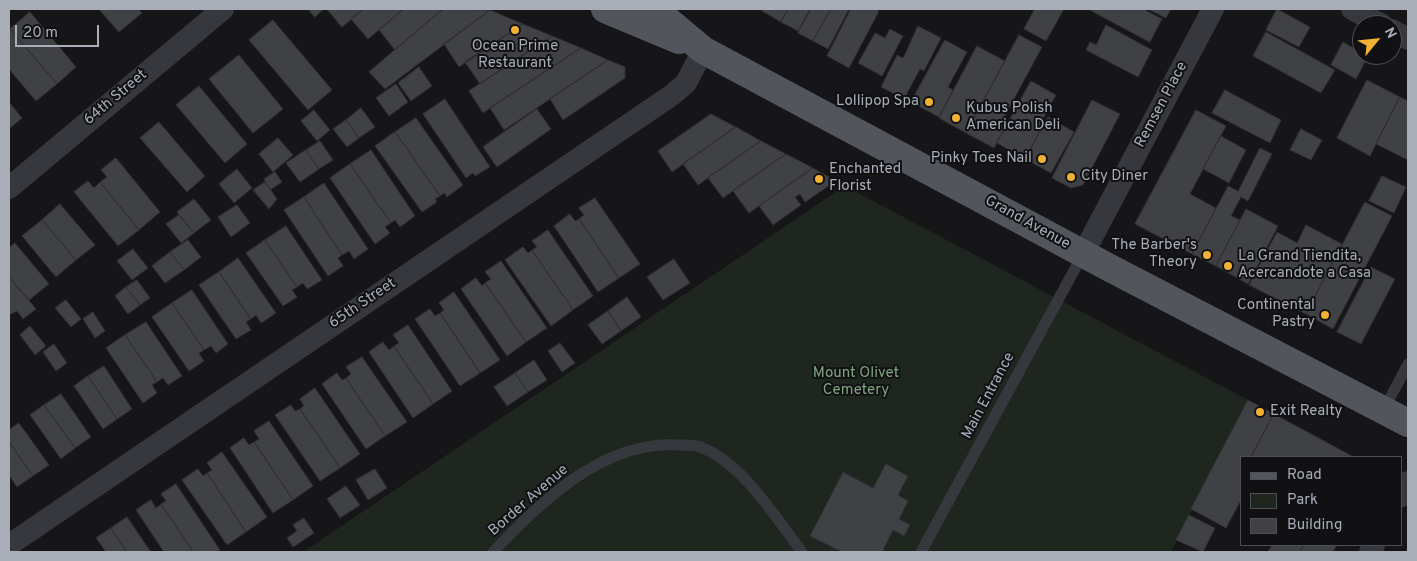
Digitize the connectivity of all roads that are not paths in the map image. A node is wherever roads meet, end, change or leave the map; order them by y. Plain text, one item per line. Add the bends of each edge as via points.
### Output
1 (223, 9) edge
2 (605, 9) edge
3 (654, 9) edge
4 (1213, 9) edge
5 (1352, 9) edge
6 (1363, 15) edge
7 (703, 50) junction
8 (9, 188) edge
9 (1083, 254) junction
10 (1408, 364) edge
11 (1384, 409) junction
12 (1408, 422) edge
13 (1408, 482) edge
14 (1402, 494) edge
15 (9, 545) edge
16 (493, 552) edge
17 (802, 552) edge
18 (921, 552) edge

1 - 8 street, 64th Street
2 - 7 main road
3 - 7 main road, Grand Avenue
4 - 9 street, Remsen Place
5 - 6 street
7 - 9 main road, Grand Avenue
7 - 15 street, 65th Street via 686,83 672,94
9 - 11 main road, Grand Avenue
9 - 18 lane, Main Entrance
10 - 11 lane
11 - 12 main road, Grand Avenue
13 - 14 street
16 - 17 lane, Border Avenue via 562,488 600,462 637,448 662,444 700,446 726,462 749,484

